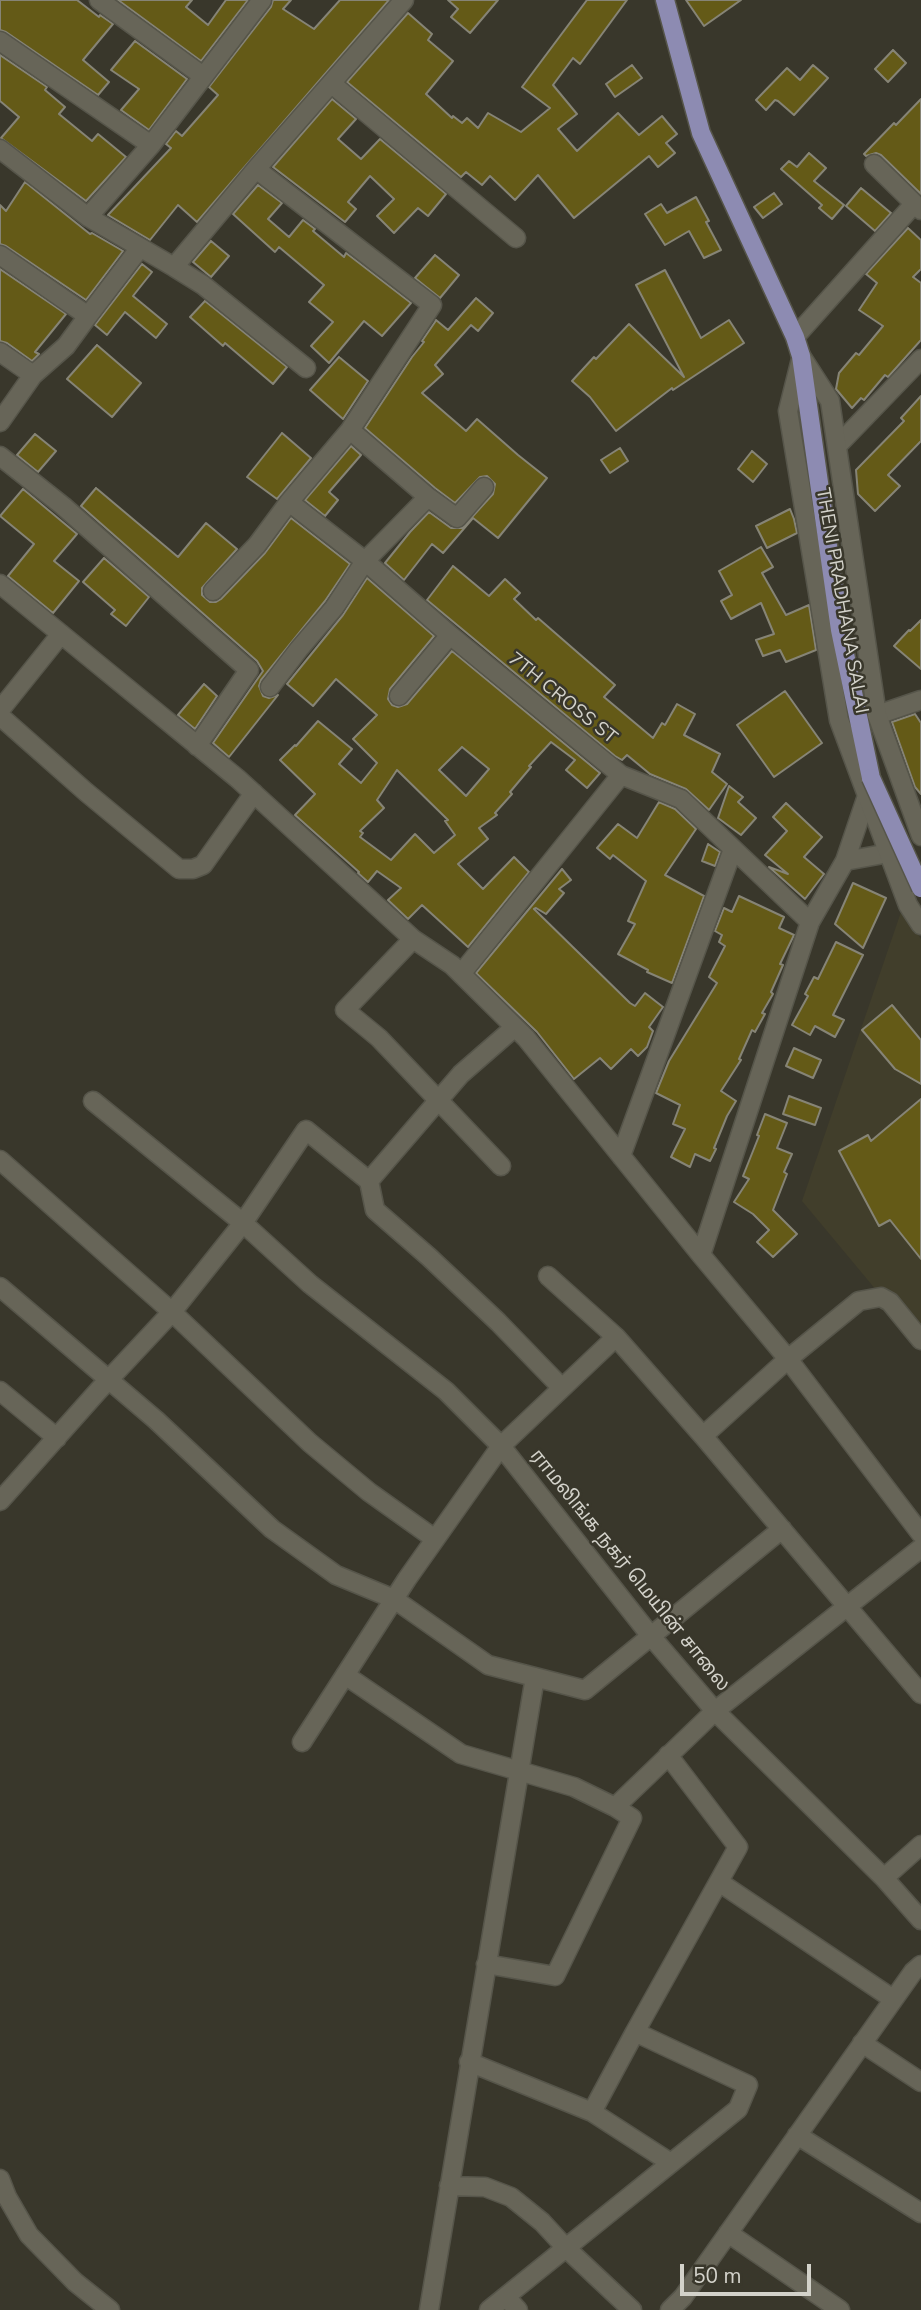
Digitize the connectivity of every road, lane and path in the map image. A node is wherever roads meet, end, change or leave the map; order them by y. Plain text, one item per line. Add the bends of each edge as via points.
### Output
1 (99, 0) edge
2 (404, 0) edge
3 (666, 0) edge
4 (259, 1) edge
5 (0, 41) edge
6 (203, 76) junction
7 (332, 84) junction
8 (150, 145) junction
9 (0, 149) edge
10 (874, 164) dead end
11 (256, 169) junction
12 (918, 207) edge
13 (88, 217) junction
14 (516, 238) dead end
15 (138, 248) junction
16 (0, 255) edge
17 (173, 267) junction
18 (88, 316) junction
19 (795, 337) junction
20 (0, 352) edge
21 (801, 356) junction
22 (921, 359) edge
23 (306, 368) dead end
24 (33, 375) junction
25 (0, 422) edge
26 (350, 430) junction
27 (838, 445) junction
28 (0, 456) edge
29 (484, 487) dead end
30 (428, 497) junction
31 (289, 502) junction
32 (365, 561) junction
33 (0, 584) edge
34 (213, 591) dead end
35 (61, 634) junction
36 (450, 635) junction
37 (270, 687) dead end
38 (399, 696) dead end
39 (921, 701) edge
40 (0, 710) edge
41 (877, 715) junction
42 (0, 716) edge
43 (197, 746) junction
44 (621, 775) junction
45 (254, 793) junction
46 (867, 796) junction
47 (921, 836) edge
48 (733, 849) junction
49 (888, 853) junction
50 (845, 861) junction
51 (921, 865) edge
52 (897, 876) junction
53 (921, 888) edge
54 (810, 922) junction
55 (921, 925) edge
56 (413, 939) junction
57 (461, 974) junction
58 (515, 1027) junction
59 (93, 1101) dead end
60 (438, 1101) junction
61 (621, 1156) junction
62 (0, 1160) edge
63 (501, 1166) dead end
64 (369, 1181) junction
65 (243, 1223) junction
66 (701, 1255) junction
67 (548, 1276) dead end
68 (0, 1287) edge
69 (172, 1311) junction
70 (616, 1337) junction
71 (921, 1340) edge
72 (788, 1359) junction
73 (109, 1380) junction
74 (561, 1387) junction
75 (0, 1391) edge
76 (703, 1436) junction
77 (57, 1438) junction
78 (501, 1446) junction
79 (1, 1500) edge
80 (782, 1529) junction
81 (921, 1534) edge
82 (435, 1539) junction
83 (921, 1548) edge
84 (394, 1599) junction
85 (847, 1606) junction
86 (650, 1635) junction
87 (345, 1675) junction
88 (535, 1677) junction
89 (921, 1695) edge
90 (715, 1711) junction
91 (302, 1742) dead end
92 (668, 1755) junction
93 (519, 1771) junction
94 (615, 1807) junction
95 (921, 1845) edge
96 (884, 1878) junction
97 (719, 1882) junction
98 (921, 1920) edge
99 (486, 1964) junction
100 (921, 1965) edge
101 (894, 1999) junction
102 (635, 2032) junction
103 (862, 2043) junction
104 (469, 2062) junction
105 (921, 2082) edge
106 (592, 2112) junction
107 (797, 2135) junction
108 (671, 2163) junction
109 (0, 2179) edge
110 (449, 2186) junction
111 (921, 2213) edge
112 (728, 2233) junction
113 (566, 2248) junction
114 (506, 2297) junction
115 (683, 2297) junction
116 (110, 2310) edge
117 (429, 2310) edge
118 (489, 2310) edge
119 (519, 2310) edge
120 (632, 2310) edge
121 (670, 2310) edge
122 (697, 2310) edge
123 (840, 2310) edge

1 - 6 street
2 - 7 street
3 - 19 main road, THENI PRADHANA SALAI via 701,133
4 - 6 street
5 - 8 street
6 - 8 street
7 - 11 street
7 - 14 street
8 - 13 street
9 - 13 street
10 - 12 street
11 - 17 street
11 - 26 street via 432,305
12 - 19 street
13 - 15 street
15 - 17 street
15 - 18 street
16 - 18 street
17 - 23 street via 203,285
18 - 24 street via 66,346
19 - 21 main road, THENI PRADHANA SALAI
20 - 24 street
21 - 27 street, THENI PRADHANA SALAI via 830,401
21 - 46 street, THENI PRADHANA SALAI via 788,411 839,720
21 - 53 main road, bridge via 839,629 871,778
22 - 27 street
24 - 25 street
26 - 30 street
26 - 31 street
27 - 41 street, THENI PRADHANA SALAI
28 - 43 street via 249,670
29 - 30 street via 457,518
30 - 32 street
31 - 32 street, 7TH CROSS ST
31 - 34 street via 257,545
32 - 36 street, 7TH CROSS ST
32 - 37 street via 334,608
33 - 35 street
35 - 40 street
35 - 43 street
36 - 38 street
36 - 44 street, 7TH CROSS ST
39 - 41 street
41 - 47 street, THENI PRADHANA SALAI
42 - 45 street via 179,869 203,864
43 - 45 street
44 - 48 street, 7TH CROSS ST via 681,799
44 - 57 street
45 - 56 street
46 - 49 street, THENI PRADHANA SALAI
46 - 50 street
48 - 54 street, 7TH CROSS ST
48 - 61 street
49 - 50 street
49 - 52 street, THENI PRADHANA SALAI
50 - 54 street
51 - 52 street
52 - 55 street, THENI PRADHANA SALAI
54 - 66 street
56 - 57 street
56 - 60 street via 345,1010 379,1038
57 - 58 street
58 - 60 street via 461,1074
58 - 61 street
59 - 65 street
60 - 63 street
60 - 64 street
61 - 66 street
62 - 69 street
64 - 65 street via 306,1130
64 - 74 street via 375,1210 498,1322
65 - 69 street
65 - 78 street via 310,1284 446,1391
66 - 72 street
67 - 70 street
68 - 73 street
69 - 73 street
69 - 82 street via 310,1443
70 - 74 street, ராமலிங்க நகர் மெயின் சாலை
70 - 76 street
71 - 72 street via 890,1302 871,1298 859,1301
72 - 76 street
72 - 81 street
73 - 77 street
73 - 84 street via 272,1529 336,1575
74 - 78 street, ராமலிங்க நகர் மெயின் சாலை
75 - 77 street
76 - 80 street
77 - 79 street
78 - 82 street
78 - 86 street, ராமலிங்க நகர் மெயின் சாலை
80 - 85 street
80 - 86 street
82 - 84 street
83 - 85 street
84 - 87 street
84 - 88 street via 488,1665
85 - 89 street
85 - 90 street
86 - 88 street via 585,1690
86 - 90 street, ராமலிங்க நகர் மெயின் சாலை
87 - 91 street
87 - 93 street via 461,1754
88 - 93 street
90 - 92 street
90 - 96 street, ராமலிங்க நகர் மெயின் சாலை
92 - 94 street
92 - 97 street via 738,1847
93 - 94 street via 574,1787
93 - 99 street
94 - 99 street via 632,1818 555,1976
95 - 96 street
96 - 98 street, ராமலிங்க நகர் மெயின் சாலை
97 - 101 street
97 - 102 street
99 - 104 street
100 - 101 street
101 - 103 street
102 - 106 street
102 - 108 street via 748,2085 738,2109
103 - 105 street
103 - 107 street
104 - 106 street
104 - 110 street
106 - 108 street
107 - 111 street
107 - 112 street
108 - 113 street
109 - 116 street via 29,2235
110 - 113 street via 485,2187 511,2197
110 - 117 street
112 - 115 street
112 - 123 street
113 - 114 street
113 - 120 street
114 - 118 street
114 - 119 street
115 - 121 street
115 - 122 street

